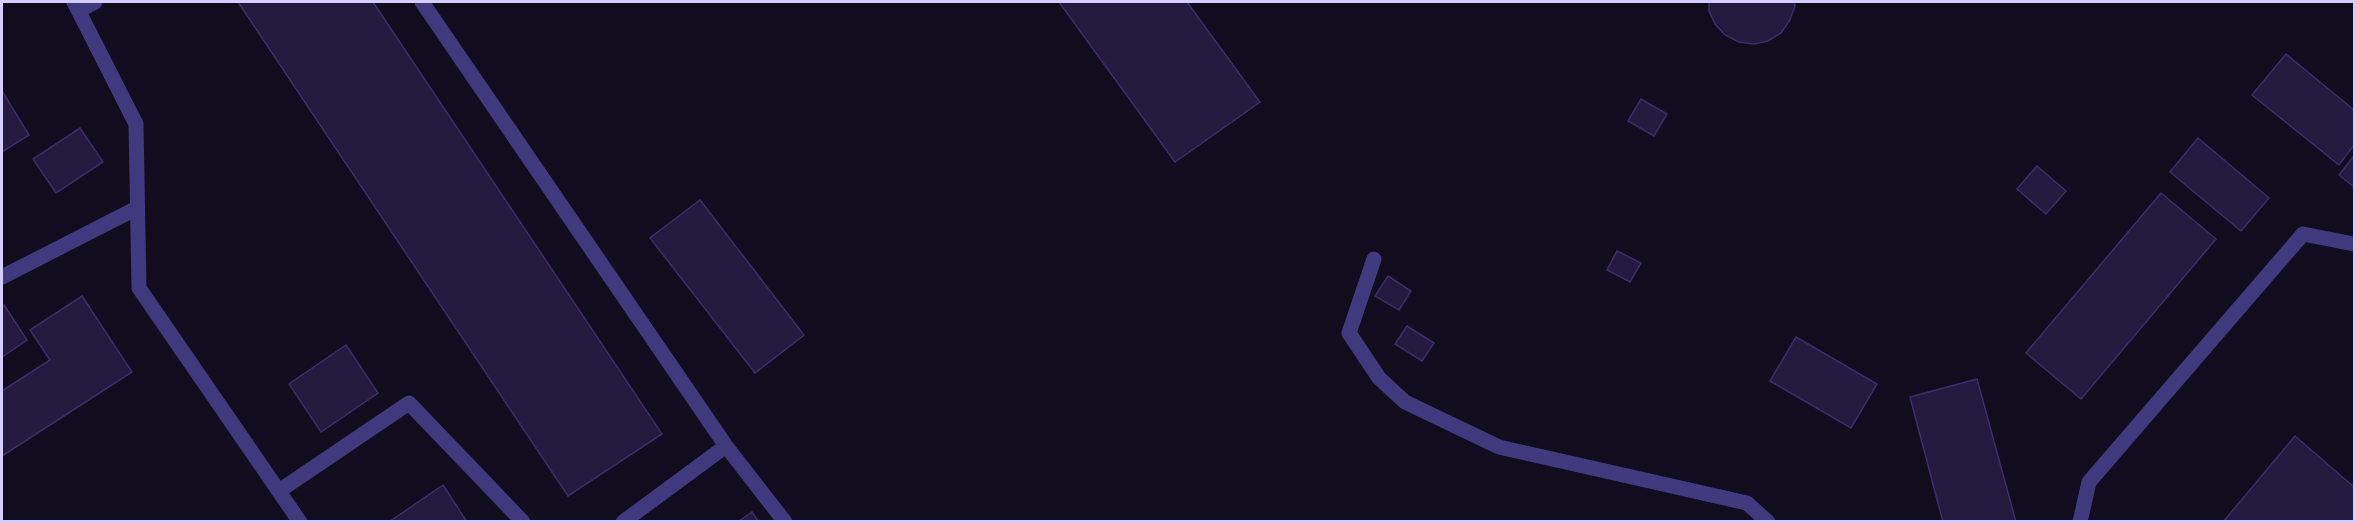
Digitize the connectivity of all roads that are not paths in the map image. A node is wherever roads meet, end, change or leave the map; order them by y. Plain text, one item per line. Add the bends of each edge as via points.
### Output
1 (95, 2) edge
2 (422, 2) edge
3 (76, 6) edge
4 (137, 208) junction
5 (2355, 244) edge
6 (1374, 260) dead end
7 (2, 277) edge
8 (726, 446) junction
9 (279, 491) junction
10 (300, 522) edge
11 (523, 522) edge
12 (623, 522) edge
13 (785, 522) edge
14 (1768, 522) edge
15 (2080, 522) edge

1 - 3 lane
2 - 8 lane
3 - 4 lane via 136,124
4 - 7 lane
4 - 9 lane via 139,288
5 - 15 lane via 2303,234 2089,482
6 - 14 lane via 1349,333 1379,378 1405,402 1499,447 1747,503
8 - 12 lane
8 - 13 lane
9 - 10 lane
9 - 11 lane via 409,403

